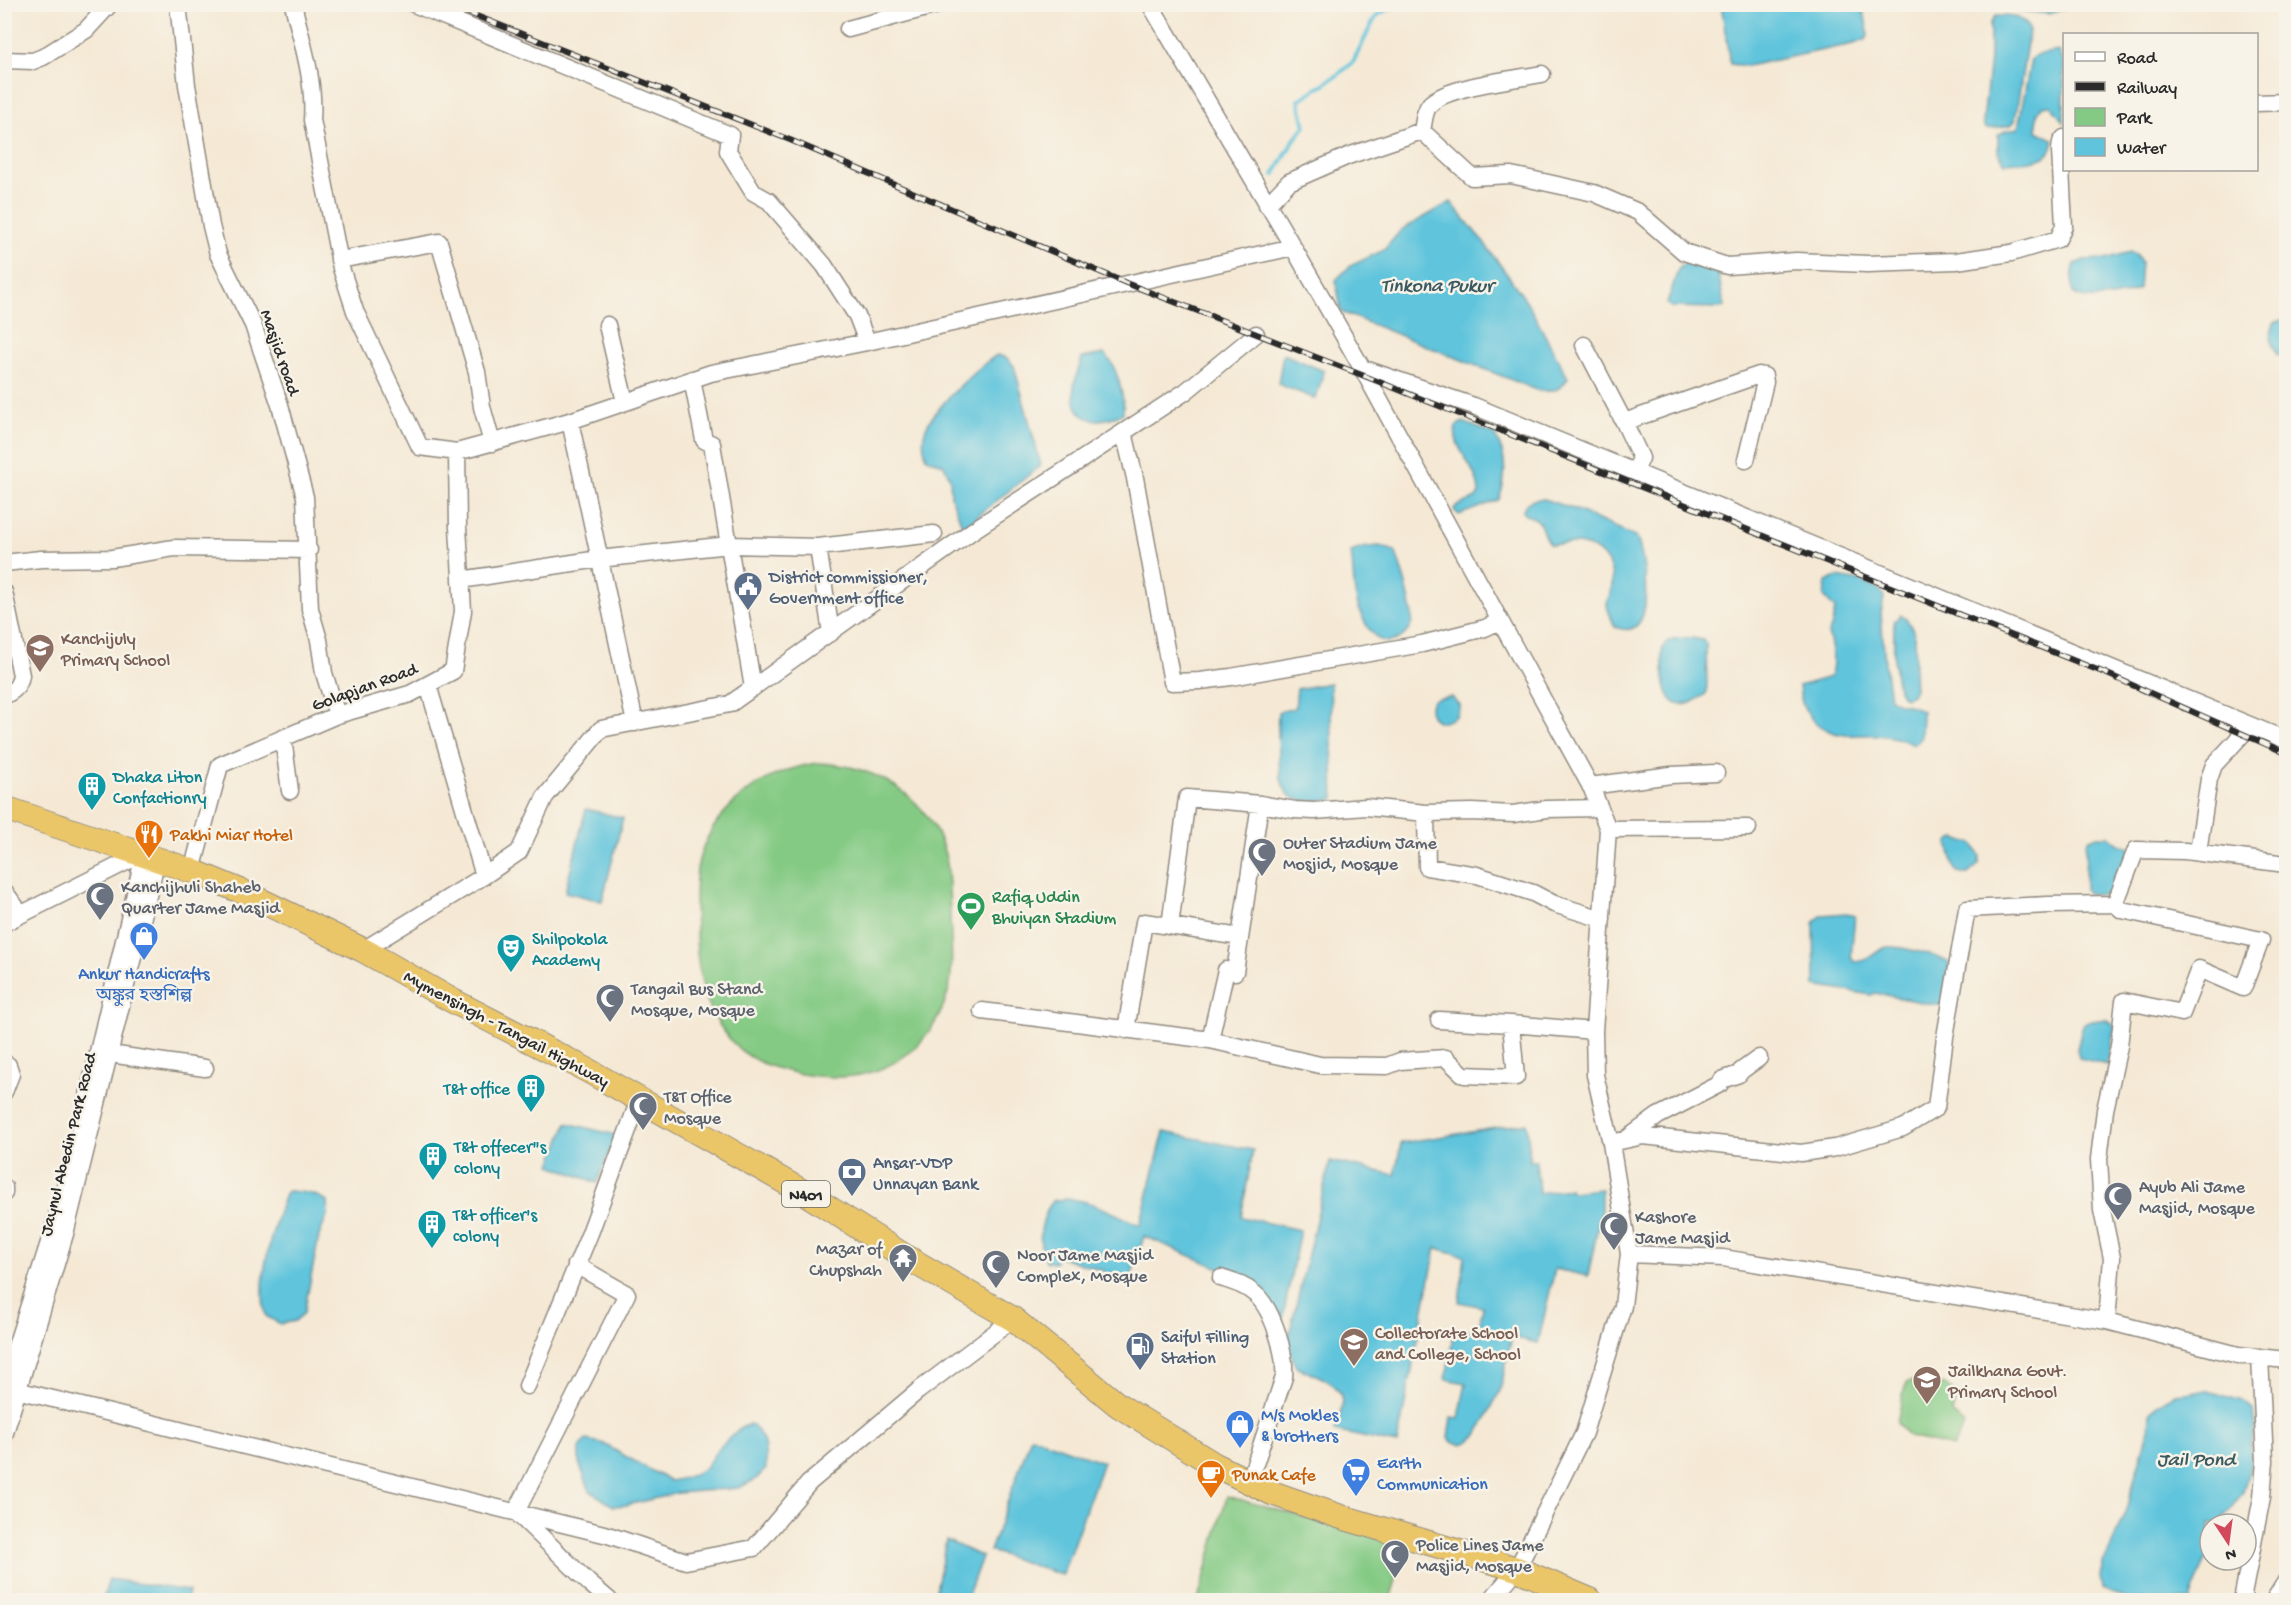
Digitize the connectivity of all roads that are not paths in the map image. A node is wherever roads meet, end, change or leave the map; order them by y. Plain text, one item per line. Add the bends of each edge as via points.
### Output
1 (110, 4) edge
2 (178, 4) edge
3 (293, 4) edge
4 (414, 4) edge
5 (941, 4) edge
6 (1150, 4) edge
7 (848, 29) dead end
8 (4, 60) edge
9 (1542, 74) dead end
10 (2286, 102) edge
11 (2258, 103) edge
12 (1422, 130) junction
13 (2063, 139) edge
14 (1267, 205) junction
15 (1293, 247) junction
16 (339, 260) junction
17 (607, 325) dead end
18 (1256, 333) dead end
19 (867, 342) junction
20 (1584, 345) dead end
21 (1362, 368) junction
22 (692, 379) junction
23 (625, 402) junction
24 (570, 421) junction
25 (1624, 422) junction
26 (1126, 441) dead end
27 (492, 442) junction
28 (457, 452) junction
29 (1746, 460) dead end
30 (1635, 472) junction
31 (934, 534) dead end
32 (729, 545) junction
33 (818, 547) junction
34 (309, 550) junction
35 (599, 559) junction
36 (4, 562) edge
37 (461, 580) junction
38 (4, 592) edge
39 (1500, 621) junction
40 (831, 633) junction
41 (428, 684) junction
42 (753, 688) junction
43 (4, 696) edge
44 (337, 715) junction
45 (634, 723) junction
46 (2250, 726) junction
47 (283, 738) junction
48 (2286, 740) edge
49 (1716, 773) dead end
50 (1590, 786) junction
51 (290, 791) dead end
52 (1260, 804) junction
53 (4, 808) edge
54 (1600, 808) junction
55 (1426, 813) junction
56 (1748, 828) dead end
57 (1608, 829) junction
58 (2198, 852) junction
59 (148, 856) junction
60 (2286, 864) edge
61 (192, 871) junction
62 (484, 876) junction
63 (4, 891) edge
64 (2115, 904) junction
65 (21, 914) junction
66 (1602, 919) junction
67 (4, 923) edge
68 (1170, 926) junction
69 (1240, 937) junction
70 (363, 950) junction
71 (126, 963) junction
72 (982, 1011) dead end
73 (1439, 1020) dead end
74 (1511, 1023) junction
75 (1126, 1030) junction
76 (1594, 1031) junction
77 (1210, 1040) junction
78 (110, 1054) junction
79 (1759, 1058) dead end
80 (4, 1063) edge
81 (205, 1068) dead end
82 (4, 1092) edge
83 (639, 1100) junction
84 (1618, 1142) junction
85 (4, 1187) edge
86 (4, 1193) edge
87 (1629, 1254) junction
88 (576, 1265) junction
89 (1221, 1278) dead end
90 (1013, 1319) junction
91 (2107, 1321) junction
92 (2260, 1357) junction
93 (2286, 1360) edge
94 (527, 1386) dead end
95 (9, 1387) edge
96 (4, 1436) edge
97 (1249, 1482) junction
98 (516, 1512) junction
99 (1517, 1569) junction
100 (2286, 1581) edge
101 (609, 1600) edge
102 (1491, 1600) edge
103 (1590, 1600) edge
104 (2242, 1600) edge
105 (2274, 1600) edge

1 - 8 street via 87,30 43,57 33,61
2 - 34 street, Masjid road via 211,226 218,254 254,325 280,405 305,497
3 - 16 street via 306,49 314,98 312,120
4 - 19 street via 730,135 728,151 753,192 769,201 824,265 857,316
5 - 7 street
6 - 14 street
9 - 12 street via 1458,90 1436,99 1428,106
10 - 11 street
12 - 13 street via 1472,177 1511,175 1594,193 1638,212 1684,252 1727,266 1796,261 1956,261 2011,253 2058,239 2064,226 2060,150
12 - 14 street via 1289,182
14 - 15 street
15 - 19 street
15 - 21 street
16 - 27 street via 439,242 477,372
16 - 28 street via 355,310 420,447
17 - 23 street
18 - 40 street via 1185,392 975,529
19 - 22 street
20 - 25 street
21 - 30 street via 1474,406
21 - 39 street
22 - 23 street
22 - 32 street via 704,440 712,444
23 - 24 street
24 - 27 street
24 - 35 street
25 - 29 street via 1764,376
25 - 30 street via 1641,458
26 - 39 street via 1172,682 1231,677 1422,644
27 - 28 street
28 - 37 street, Golapjan Road
30 - 46 street
31 - 33 street
32 - 33 street
32 - 35 street
32 - 42 street
33 - 40 street
34 - 36 street via 174,548 112,558
34 - 44 street, Masjid road via 310,609
35 - 37 street
35 - 45 street
37 - 41 street, Golapjan Road via 463,611 453,671
38 - 43 street via 21,675 16,689
39 - 50 street
40 - 42 street
41 - 44 street, Golapjan Road via 410,694
41 - 62 street
42 - 45 street via 730,704
44 - 47 street, Golapjan Road
45 - 62 street via 601,729 545,797 519,852
46 - 48 street
46 - 58 street via 2214,765
47 - 51 street
47 - 61 street, Golapjan Road via 220,765
49 - 50 street
50 - 54 street
52 - 55 street via 1295,810 1366,807
52 - 68 street via 1187,798
52 - 69 street
53 - 59 highway, Mymensingh - Tangail Highway / N401
54 - 55 street via 1513,814
54 - 57 street
55 - 66 street via 1427,867 1477,874
56 - 57 street
57 - 66 street
58 - 60 street
58 - 64 street via 2136,850
59 - 61 highway, Mymensingh - Tangail Highway / N401
59 - 65 street
59 - 71 street, Jaynul Abedin Park Road
61 - 70 highway, Mymensingh - Tangail Highway / N401
62 - 70 street
63 - 65 street
64 - 84 street via 1967,909 1936,1108 1903,1128 1835,1148 1801,1153 1643,1136
64 - 91 street via 2122,910 2261,940 2243,988 2199,969 2182,1013 2124,1001 2099,1159 2102,1210 2112,1258
65 - 67 street
66 - 76 street
68 - 69 street
68 - 75 street via 1144,922
69 - 77 street via 1235,972 1227,970
70 - 83 highway, Mymensingh - Tangail Highway / N401
71 - 78 street, Jaynul Abedin Park Road
71 - 95 street, Jaynul Abedin Park Road
72 - 75 street
73 - 74 street
74 - 76 street
74 - 77 street via 1516,1077 1464,1075 1446,1058 1400,1061 1388,1066 1320,1065
75 - 77 street
76 - 84 street via 1595,1075
78 - 81 street
78 - 95 street, Jaynul Abedin Park Road via 65,1234
79 - 84 street via 1739,1074 1722,1080
80 - 82 street via 11,1074
83 - 88 street
83 - 90 highway, Mymensingh - Tangail Highway / N401 via 805,1193
84 - 87 street
85 - 86 street
87 - 91 street via 1723,1258
87 - 99 street via 1623,1306 1584,1433
88 - 94 street
88 - 98 street via 627,1294
89 - 97 street via 1258,1296 1273,1320 1285,1365
90 - 97 highway, Mymensingh - Tangail Highway / N401 via 1118,1405
90 - 98 street via 918,1391 808,1483 754,1548 686,1562 608,1535
91 - 92 street via 2238,1355
92 - 93 street
92 - 104 street via 2265,1461
95 - 96 street, Jaynul Abedin Park Road
95 - 98 street
97 - 99 highway, Mymensingh - Tangail Highway / N401 via 1338,1516
98 - 101 street
99 - 102 street
99 - 103 highway, Mymensingh - Tangail Highway / N401
100 - 105 street

